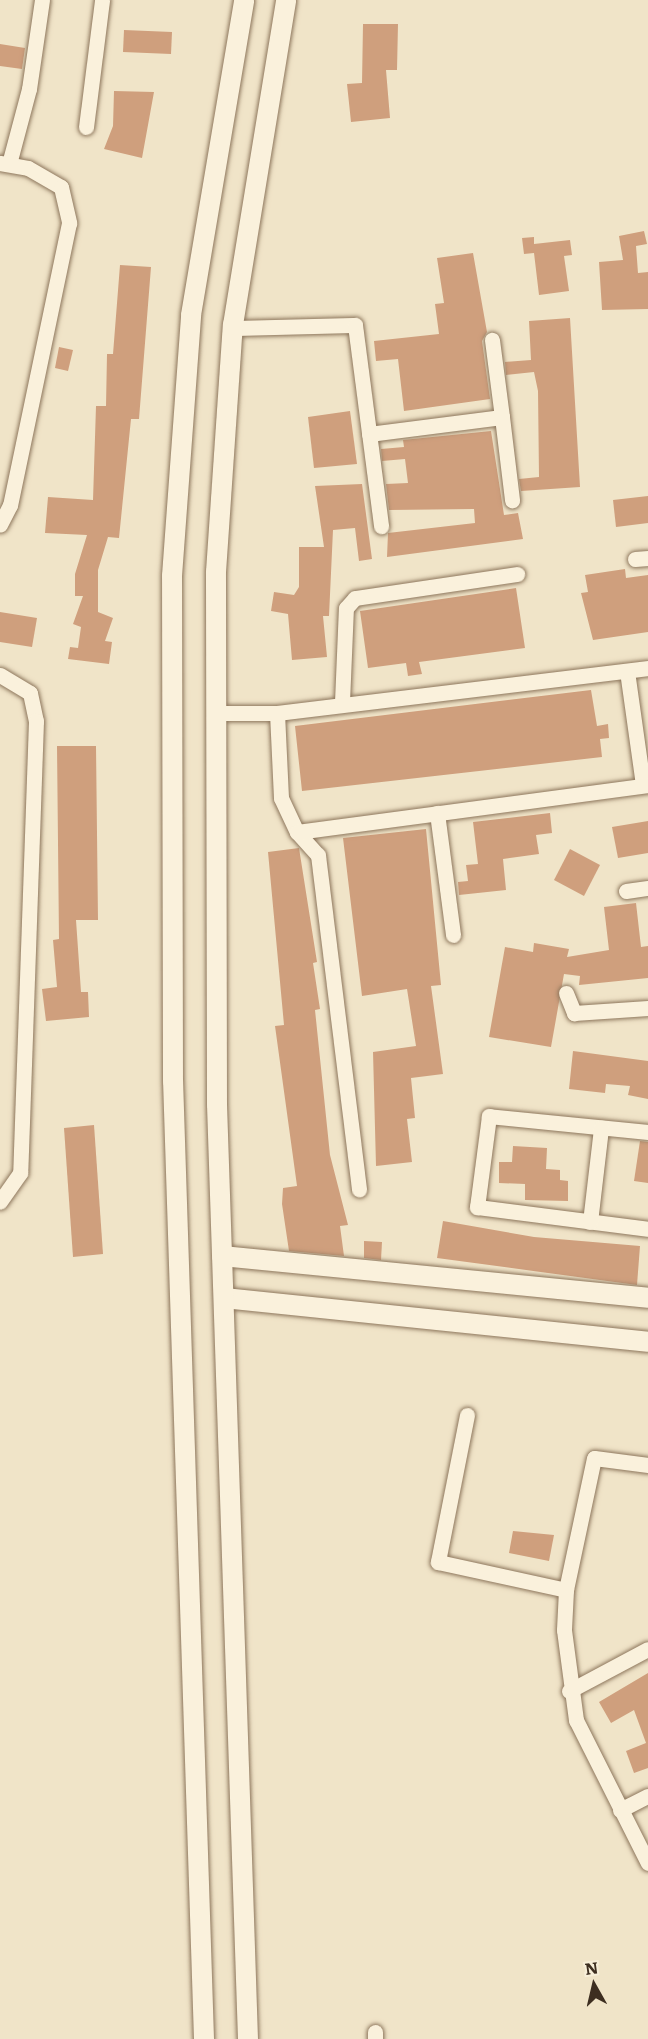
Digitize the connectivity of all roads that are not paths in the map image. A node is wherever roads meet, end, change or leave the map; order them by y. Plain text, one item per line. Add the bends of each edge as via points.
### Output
1 (42, 0) edge
2 (102, 0) edge
3 (244, 0) edge
4 (286, 0) edge
5 (86, 127) dead end
6 (4, 164) edge
7 (233, 328) junction
8 (492, 340) dead end
9 (502, 417) junction
10 (369, 434) junction
11 (512, 500) dead end
12 (0, 525) edge
13 (381, 526) dead end
14 (517, 574) dead end
15 (648, 668) edge
16 (627, 671) junction
17 (0, 675) edge
18 (342, 702) junction
19 (218, 713) junction
20 (277, 713) junction
21 (645, 785) edge
22 (437, 813) junction
23 (297, 832) junction
24 (648, 888) edge
25 (626, 891) dead end
26 (453, 935) dead end
27 (566, 993) dead end
28 (648, 1008) edge
29 (602, 1128) junction
30 (648, 1132) edge
31 (359, 1190) dead end
32 (0, 1202) edge
33 (590, 1222) junction
34 (648, 1229) edge
35 (222, 1256) junction
36 (224, 1298) junction
37 (648, 1298) edge
38 (648, 1342) edge
39 (467, 1415) dead end
40 (648, 1465) edge
41 (566, 1590) junction
42 (648, 1649) edge
43 (569, 1691) junction
44 (648, 1796) edge
45 (620, 1810) junction
46 (648, 1863) edge
47 (204, 2039) edge
48 (248, 2039) edge

1 - 6 street via 29,89
2 - 5 street
3 - 47 street via 191,315 172,576 173,1081
4 - 7 street
6 - 12 street via 36,171 61,187 69,223 10,504
7 - 10 street via 355,325
7 - 19 street via 216,572
8 - 9 street
9 - 10 street
9 - 11 street
10 - 13 street
14 - 18 street via 355,598 346,608
15 - 16 street
16 - 18 street
16 - 21 street
17 - 32 street via 30,693 36,721 20,1173
18 - 20 street
19 - 20 street
19 - 35 street
20 - 23 street via 280,798
21 - 22 street
22 - 23 street
22 - 26 street
23 - 31 street via 318,855
24 - 25 street
27 - 28 street via 574,1013
29 - 30 street
29 - 33 street
29 - 33 street via 489,1116 477,1207
33 - 34 street
35 - 36 street
35 - 37 street
36 - 38 street
36 - 48 street
39 - 41 street via 438,1562
40 - 41 street via 594,1458
41 - 43 street
42 - 43 street
43 - 45 street via 584,1740
44 - 45 street
45 - 46 street

